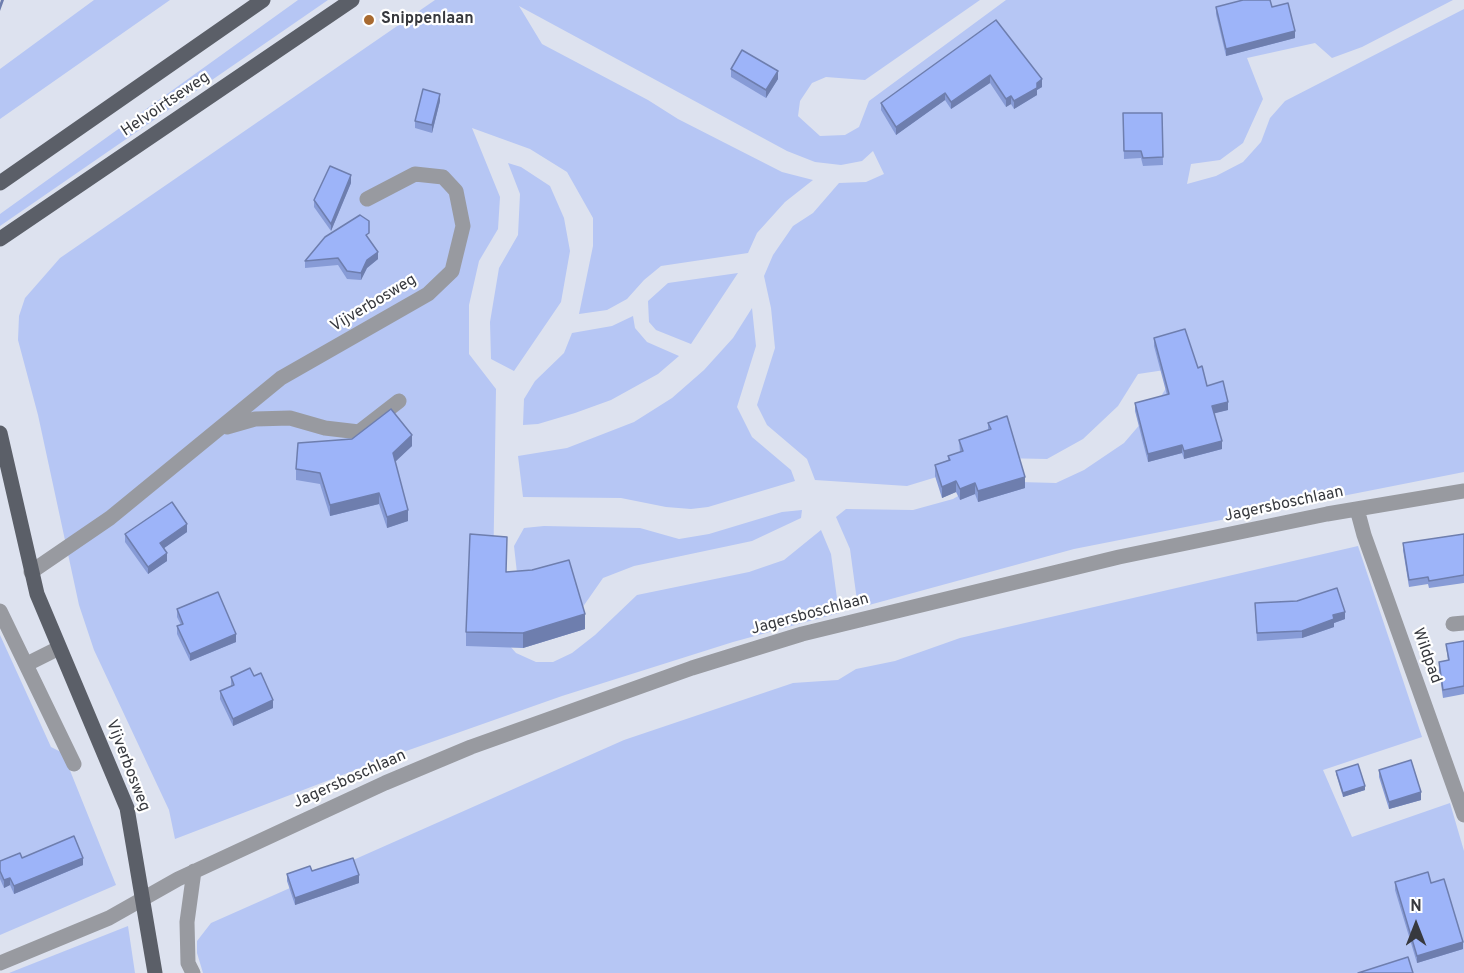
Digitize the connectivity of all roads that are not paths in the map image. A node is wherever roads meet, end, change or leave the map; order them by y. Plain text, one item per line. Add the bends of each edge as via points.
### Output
1 (263, 0) edge
2 (352, 0) edge
3 (0, 183) edge
4 (367, 199) dead end
5 (0, 239) edge
6 (399, 401) dead end
7 (221, 429) junction
8 (0, 433) edge
9 (1464, 491) edge
10 (1357, 509) junction
11 (31, 572) junction
12 (0, 611) edge
13 (59, 648) junction
14 (27, 664) junction
15 (74, 764) dead end
16 (1464, 815) edge
17 (194, 871) junction
18 (145, 898) junction
19 (0, 963) edge
20 (155, 973) edge
21 (193, 973) edge

1 - 3 main road, Helvoirtseweg
2 - 5 main road, Helvoirtseweg
4 - 7 street, Vijverbosweg via 415,174 443,177 456,191 463,226 452,271 428,294 281,378
6 - 7 street, Vijverbosweg via 359,432 290,418 255,419
7 - 11 street, Vijverbosweg via 110,518
8 - 11 main road, Vijverbosweg
9 - 10 street, Jagersboschlaan
10 - 16 street, Wildpad
10 - 17 street, Jagersboschlaan via 1119,557 802,634 692,668 471,747
11 - 13 main road, Vijverbosweg
12 - 14 street
13 - 14 street
13 - 18 main road, Vijverbosweg via 128,808
14 - 15 street
17 - 18 street, Jagersboschlaan
17 - 21 street via 187,922 188,963
18 - 19 street, Jagersboschlaan via 109,918
18 - 20 main road, Vijverbosweg

